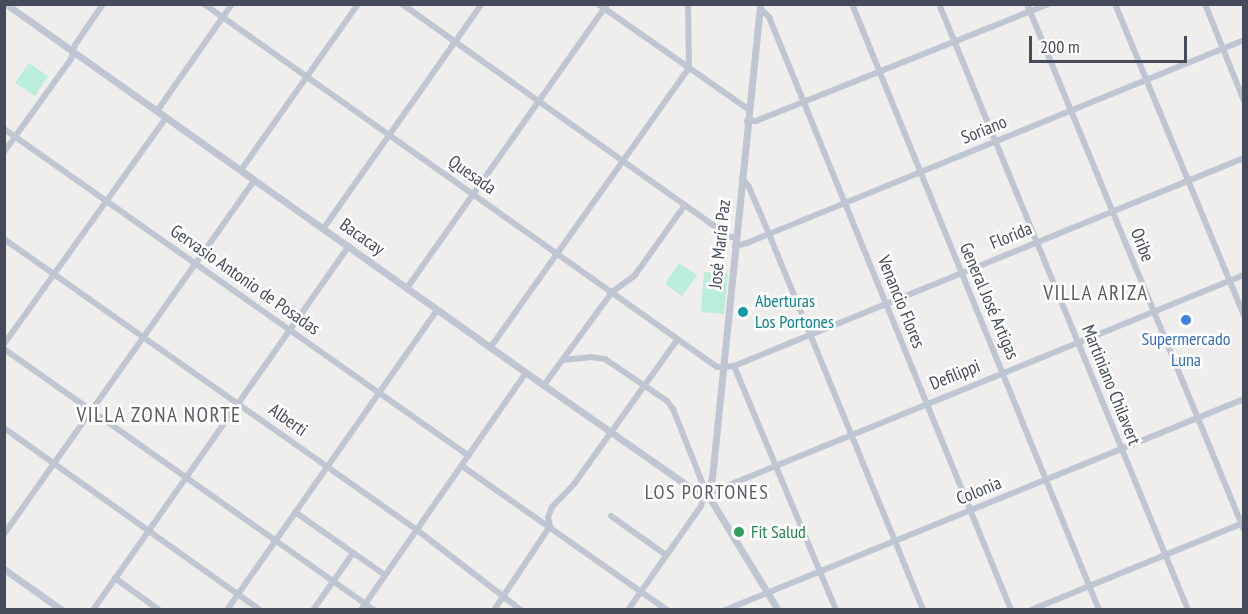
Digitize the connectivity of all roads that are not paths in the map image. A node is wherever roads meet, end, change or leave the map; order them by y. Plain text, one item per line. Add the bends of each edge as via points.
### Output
1 (6, 4) edge
2 (103, 4) edge
3 (204, 4) edge
4 (231, 4) edge
5 (357, 4) edge
6 (402, 4) edge
7 (482, 4) edge
8 (688, 4) edge
9 (852, 4) edge
10 (939, 4) edge
11 (1027, 4) edge
12 (1048, 4) edge
13 (1115, 4) edge
14 (1205, 4) edge
15 (603, 6) edge
16 (760, 6) edge
17 (1030, 12) junction
18 (222, 17) junction
19 (1244, 40) edge
20 (955, 42) junction
21 (456, 43) junction
22 (1222, 49) junction
23 (73, 52) junction
24 (688, 68) junction
25 (879, 71) junction
26 (306, 77) junction
27 (1147, 80) junction
28 (539, 101) junction
29 (1244, 101) edge
30 (803, 102) junction
31 (748, 108) junction
32 (157, 111) junction
33 (1071, 111) junction
34 (166, 118) junction
35 (747, 121) junction
36 (4, 129) edge
37 (389, 135) junction
38 (15, 136) junction
39 (996, 142) junction
40 (4, 152) edge
41 (1244, 158) edge
42 (623, 160) junction
43 (241, 170) junction
44 (920, 172) junction
45 (742, 177) junction
46 (255, 180) junction
47 (1187, 181) junction
48 (474, 195) junction
49 (107, 200) junction
50 (844, 203) junction
51 (685, 205) junction
52 (1112, 211) junction
53 (323, 229) junction
54 (769, 234) junction
55 (4, 239) edge
56 (735, 242) junction
57 (1036, 242) junction
58 (349, 246) junction
59 (557, 253) junction
60 (195, 263) junction
61 (961, 273) junction
62 (54, 274) junction
63 (1244, 275) edge
64 (1230, 281) junction
65 (407, 288) junction
66 (612, 292) junction
67 (885, 304) junction
68 (437, 310) junction
69 (1154, 312) junction
70 (1244, 315) edge
71 (290, 330) junction
72 (811, 335) junction
73 (143, 337) junction
74 (678, 339) junction
75 (1078, 343) junction
76 (4, 344) edge
77 (490, 348) junction
78 (4, 349) edge
79 (563, 360) junction
80 (734, 366) junction
81 (723, 367) junction
82 (1003, 372) junction
83 (526, 373) junction
84 (544, 385) junction
85 (645, 385) junction
86 (379, 393) junction
87 (1244, 399) edge
88 (927, 403) junction
89 (238, 404) junction
90 (90, 410) junction
91 (1197, 418) junction
92 (4, 428) edge
93 (611, 432) junction
94 (852, 435) junction
95 (1121, 449) junction
96 (469, 456) junction
97 (54, 463) junction
98 (777, 465) junction
99 (327, 466) junction
100 (462, 466) junction
101 (184, 478) junction
102 (1046, 480) junction
103 (706, 492) junction
104 (970, 511) junction
105 (295, 512) junction
106 (611, 516) dead end
107 (1243, 525) edge
108 (550, 526) junction
109 (147, 530) junction
110 (417, 530) junction
111 (4, 534) edge
112 (275, 541) junction
113 (895, 541) junction
114 (353, 552) junction
115 (666, 555) junction
116 (1165, 555) junction
117 (4, 569) edge
118 (820, 572) junction
119 (385, 575) junction
120 (115, 578) junction
121 (333, 581) junction
122 (1090, 586) junction
123 (641, 591) junction
124 (768, 593) junction
125 (238, 594) junction
126 (503, 597) junction
127 (363, 606) edge
128 (62, 609) edge
129 (93, 609) edge
130 (159, 609) edge
131 (227, 609) edge
132 (260, 609) edge
133 (313, 609) edge
134 (374, 609) edge
135 (494, 609) edge
136 (521, 609) edge
137 (628, 609) edge
138 (667, 609) edge
139 (725, 609) edge
140 (778, 609) edge
141 (836, 609) edge
142 (923, 609) edge
143 (1011, 609) edge
144 (1031, 609) edge
145 (1099, 609) edge
146 (1188, 609) edge

1 - 23 street, Bacacay
2 - 23 street
3 - 18 street, Quesada
4 - 18 street
5 - 26 street
6 - 21 street
7 - 21 street
8 - 24 street
9 - 25 street, General José Artigas
10 - 20 street, Martiniano Chilavert
11 - 17 street, Oribe
12 - 17 street
13 - 27 street
14 - 22 street
15 - 24 street
15 - 28 street
16 - 30 street, Venancio Flores via 769,17
16 - 31 street, José María Paz
17 - 20 street
17 - 33 street, Oribe
18 - 26 street, Quesada
18 - 32 street
19 - 22 street, Soriano
20 - 25 street
20 - 39 street, Martiniano Chilavert
21 - 28 street
21 - 37 street
22 - 27 street, Soriano
22 - 29 street
23 - 32 street, Bacacay
23 - 38 street
24 - 31 street
24 - 42 street
25 - 30 street
25 - 44 street, General José Artigas
26 - 37 street, Quesada
26 - 43 street
27 - 33 street, Soriano
27 - 47 street
28 - 42 street
28 - 48 street
30 - 35 street
30 - 50 street, Venancio Flores
31 - 35 street, José María Paz
32 - 34 street, Bacacay
33 - 39 street, Soriano
33 - 52 street, Oribe
34 - 43 street, Bacacay
34 - 49 street
35 - 45 street, José María Paz
36 - 38 street, Gervasio Antonio de Posadas
37 - 48 street, Quesada
37 - 53 street
38 - 40 street
38 - 49 street, Gervasio Antonio de Posadas
39 - 44 street, Soriano
39 - 57 street, Martiniano Chilavert
41 - 47 street, Florida
42 - 51 street
42 - 59 street
43 - 46 street, Bacacay
44 - 50 street, Soriano
44 - 61 street, General José Artigas
45 - 54 street
45 - 56 street, José María Paz
46 - 53 street, Bacacay
46 - 60 street
47 - 52 street, Florida
47 - 64 street
48 - 59 street, Quesada
48 - 65 street
49 - 60 street, Gervasio Antonio de Posadas
49 - 62 street
50 - 54 street, Soriano
50 - 67 street, Venancio Flores
51 - 56 street
51 - 66 street via 635,275
52 - 57 street, Florida
52 - 69 street, Oribe
53 - 58 street, Bacacay
54 - 56 street, Soriano
54 - 72 street
55 - 62 street, Alberti
56 - 81 street, José María Paz
57 - 61 street, Florida
57 - 75 street, Martiniano Chilavert
58 - 65 street, Bacacay
58 - 71 street
59 - 66 street, Quesada
59 - 77 street
60 - 71 street, Gervasio Antonio de Posadas
60 - 73 street
61 - 67 street, Florida
61 - 82 street, General José Artigas
62 - 73 street, Alberti
62 - 76 street
63 - 64 street, Defilippi
64 - 69 street, Defilippi
64 - 70 street
65 - 68 street, Bacacay
66 - 74 street, Quesada
66 - 79 street
67 - 72 street, Florida
67 - 88 street, Venancio Flores
68 - 77 street, Bacacay
68 - 86 street
69 - 75 street, Defilippi
69 - 91 street, Oribe
71 - 86 street, Gervasio Antonio de Posadas
71 - 89 street
72 - 80 street, Florida
72 - 94 street
73 - 89 street, Alberti
73 - 90 street
74 - 81 street, Quesada via 713,366
74 - 85 street
75 - 82 street, Defilippi
75 - 95 street, Martiniano Chilavert
77 - 83 street, Bacacay
78 - 90 street
79 - 84 street
79 - 85 street via 605,358
80 - 81 street, Florida
80 - 98 street
81 - 103 street, José María Paz via 712,478
82 - 88 street, Defilippi
82 - 102 street, General José Artigas
83 - 84 street, Bacacay
83 - 96 street
84 - 93 street, Bacacay
85 - 93 street
85 - 103 street via 671,404
86 - 96 street, Gervasio Antonio de Posadas
86 - 99 street
87 - 91 street, Colonia
88 - 94 street, Defilippi
88 - 104 street, Venancio Flores
89 - 99 street, Alberti
89 - 101 street
90 - 97 street
90 - 101 street
91 - 95 street, Colonia
91 - 107 street, Oribe
92 - 97 street
93 - 103 street, Bacacay
93 - 108 street via 574,484 552,507
94 - 98 street, Defilippi
94 - 113 street
95 - 102 street, Colonia
95 - 116 street, Martiniano Chilavert
96 - 100 street
97 - 109 street
97 - 111 street
98 - 103 street, Defilippi
98 - 118 street
99 - 105 street
99 - 110 street, Alberti
100 - 108 street
100 - 110 street
101 - 109 street
101 - 112 street
102 - 104 street, Colonia
102 - 122 street, General José Artigas
103 - 115 street via 701,506
103 - 124 street
104 - 113 street, Colonia
104 - 143 street, Venancio Flores
105 - 112 street
105 - 114 street
106 - 115 street
107 - 116 street
108 - 123 street
108 - 126 street
109 - 120 street
109 - 125 street
110 - 119 street
110 - 126 street, Alberti
112 - 121 street
112 - 125 street
113 - 118 street, Colonia
113 - 142 street
114 - 119 street
114 - 121 street
115 - 123 street
116 - 122 street
116 - 146 street, Martiniano Chilavert
117 - 128 street
118 - 124 street, Colonia
118 - 141 street
119 - 127 street
120 - 129 street
120 - 130 street
121 - 127 street
121 - 133 street
122 - 144 street
122 - 145 street, General José Artigas
123 - 137 street
123 - 138 street
124 - 139 street, Colonia
124 - 140 street
125 - 131 street
125 - 132 street
126 - 135 street
126 - 136 street, Alberti
127 - 134 street

